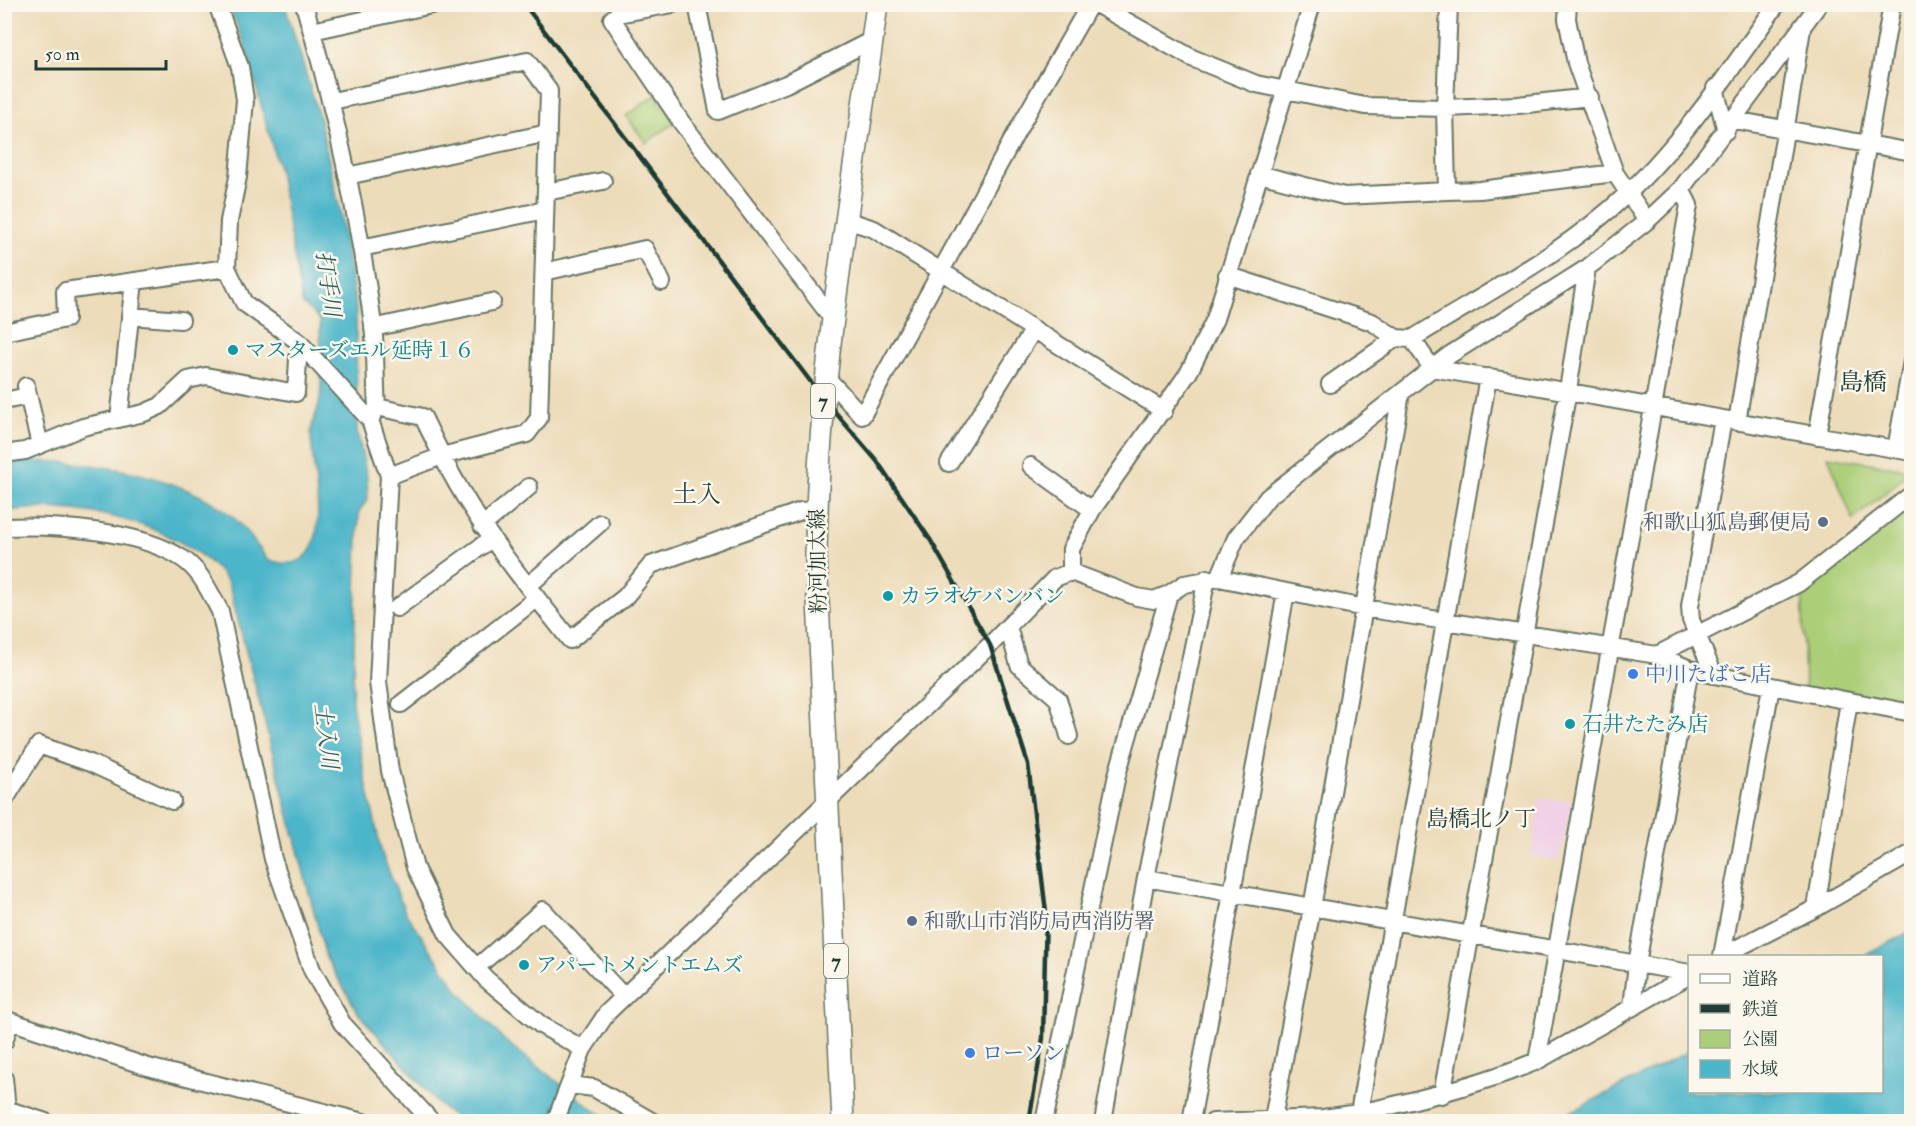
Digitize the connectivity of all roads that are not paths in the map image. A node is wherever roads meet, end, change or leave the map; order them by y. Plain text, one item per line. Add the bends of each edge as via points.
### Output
1 (217, 4) edge
2 (304, 4) edge
3 (436, 4) edge
4 (673, 4) edge
5 (697, 4) edge
6 (877, 4) edge
7 (1090, 4) edge
8 (1096, 4) edge
9 (1312, 4) edge
10 (1449, 4) edge
11 (1568, 4) edge
12 (1777, 4) edge
13 (1819, 4) edge
14 (1892, 4) edge
15 (1802, 28) junction
16 (312, 31) junction
17 (872, 40) junction
18 (1715, 88) junction
19 (1286, 90) junction
20 (1590, 97) junction
21 (332, 101) junction
22 (1445, 108) junction
23 (1730, 126) junction
24 (1786, 129) junction
25 (548, 133) junction
26 (1868, 144) junction
27 (1911, 152) edge
28 (1615, 173) junction
29 (1259, 174) junction
30 (347, 176) junction
31 (603, 181) dead end
32 (1681, 189) junction
33 (1447, 191) junction
34 (546, 192) junction
35 (1627, 194) junction
36 (545, 210) junction
37 (846, 220) junction
38 (1647, 221) junction
39 (361, 248) junction
40 (227, 268) junction
41 (1587, 268) junction
42 (941, 271) junction
43 (543, 272) junction
44 (1227, 275) junction
45 (134, 281) junction
46 (662, 282) dead end
47 (492, 302) dead end
48 (130, 316) junction
49 (832, 318) junction
50 (181, 320) dead end
51 (373, 328) junction
52 (1034, 329) junction
53 (4, 332) edge
54 (1404, 339) junction
55 (299, 342) junction
56 (1911, 361) edge
57 (1432, 368) junction
58 (825, 376) junction
59 (1488, 377) junction
60 (1330, 384) dead end
61 (1569, 390) junction
62 (1401, 393) junction
63 (4, 401) edge
64 (1653, 406) junction
65 (1164, 411) junction
66 (369, 412) junction
67 (119, 419) junction
68 (1730, 420) junction
69 (1816, 436) junction
70 (40, 445) junction
71 (1904, 451) edge
72 (4, 454) edge
73 (442, 456) junction
74 (949, 463) dead end
75 (1031, 466) dead end
76 (389, 476) junction
77 (529, 488) dead end
78 (1911, 494) edge
79 (816, 510) junction
80 (1092, 510) junction
81 (600, 523) dead end
82 (4, 527) edge
83 (487, 532) junction
84 (1071, 572) junction
85 (1213, 578) junction
86 (532, 592) junction
87 (1286, 592) junction
88 (1169, 594) junction
89 (397, 608) dead end
90 (1364, 608) junction
91 (1446, 622) junction
92 (1008, 627) junction
93 (1524, 635) junction
94 (1697, 635) junction
95 (1610, 649) junction
96 (1657, 655) junction
97 (1690, 669) junction
98 (1714, 675) junction
99 (1771, 687) junction
100 (1850, 701) junction
101 (400, 704) dead end
102 (1911, 713) edge
103 (1069, 736) dead end
104 (828, 800) junction
105 (4, 801) edge
106 (172, 801) dead end
107 (1911, 852) edge
108 (1146, 878) junction
109 (1232, 893) junction
110 (1312, 908) junction
111 (1815, 908) junction
112 (1392, 920) junction
113 (1470, 934) junction
114 (1557, 950) junction
115 (1722, 955) edge
116 (1724, 955) edge
117 (1637, 964) junction
118 (477, 967) junction
119 (1688, 974) edge
120 (1688, 975) edge
121 (624, 997) junction
122 (1632, 1007) junction
123 (7, 1020) edge
124 (4, 1042) edge
125 (583, 1049) junction
126 (1537, 1061) junction
127 (4, 1078) edge
128 (570, 1085) junction
129 (1442, 1095) junction
130 (1359, 1113) junction
131 (9, 1116) edge
132 (1272, 1119) junction
133 (46, 1122) edge
134 (363, 1122) edge
135 (432, 1122) edge
136 (555, 1122) edge
137 (653, 1122) edge
138 (843, 1122) edge
139 (1044, 1122) edge
140 (1103, 1122) edge
141 (1191, 1122) edge
142 (1213, 1122) edge

1 - 40 street via 240,67 245,100 238,177 229,221
2 - 16 street
3 - 16 street
4 - 49 street via 618,14 612,19 682,123
5 - 17 street via 718,111 786,84
6 - 17 main road, 粉河加太線 / 7
7 - 42 street
8 - 19 street via 1192,58 1256,84
9 - 19 street
10 - 22 street
11 - 20 street via 1567,19 1576,63
12 - 18 street
13 - 15 street
14 - 26 street
15 - 23 street
15 - 24 street
16 - 21 street
17 - 37 main road, 粉河加太線 / 7
18 - 23 street
18 - 35 street via 1682,133
19 - 22 street via 1365,106
19 - 29 street
20 - 22 street
20 - 28 street
21 - 25 street via 527,61 549,91
21 - 30 street
22 - 33 street
23 - 24 street
23 - 32 street
24 - 26 street
24 - 68 street
25 - 30 street
25 - 34 street
26 - 27 street
26 - 69 street
28 - 33 street
28 - 35 street
29 - 33 street via 1344,196
29 - 44 street
30 - 39 street
31 - 34 street
32 - 38 street
32 - 64 street via 1689,205
34 - 36 street
35 - 38 street
35 - 54 street via 1575,236
36 - 39 street
36 - 43 street
37 - 42 street via 874,229
37 - 49 main road, 粉河加太線 / 7
38 - 41 street
39 - 51 street
40 - 45 street
40 - 55 street via 244,303
41 - 57 street
41 - 61 street
42 - 52 street
42 - 58 street via 862,416
43 - 46 street via 645,249
43 - 73 street via 539,418 527,434
44 - 54 street via 1372,322
44 - 65 street via 1215,319
45 - 48 street
45 - 53 street via 65,291 66,319
47 - 51 street
48 - 50 street
48 - 67 street
49 - 58 main road, 粉河加太線 / 7
51 - 66 street
52 - 65 street
52 - 74 street
54 - 57 street
54 - 60 street
55 - 66 street
55 - 67 street via 296,393 206,376 188,380 160,406
56 - 71 street
57 - 59 street
57 - 62 street
58 - 79 main road, 粉河加太線 / 7
59 - 61 street
59 - 91 street
61 - 64 street
61 - 93 street
62 - 85 street via 1268,497 1236,538
62 - 90 street
63 - 70 street via 27,391
64 - 68 street
64 - 95 street
65 - 80 street
66 - 73 street via 423,417
66 - 76 street
67 - 70 street via 83,427
68 - 69 street
68 - 94 street via 1690,606
69 - 71 street
70 - 72 street
73 - 76 street
73 - 83 street via 464,501
75 - 80 street
76 - 118 street via 378,682 390,771 415,868 448,935
77 - 83 street
78 - 94 street via 1799,583
79 - 86 street via 801,511 651,565 626,597 570,640
79 - 104 main road, 粉河加太線 / 7
80 - 84 street via 1071,549
81 - 86 street
82 - 135 street via 74,529 131,537 184,559 204,581 220,611 273,859 312,970 342,1023
83 - 86 street
83 - 89 street
84 - 88 street via 1137,597 1154,600
84 - 92 street via 1055,578
85 - 87 street
85 - 88 street via 1184,584
85 - 108 street
86 - 101 street
87 - 90 street
87 - 109 street
88 - 139 street via 1118,775
90 - 91 street
90 - 110 street
91 - 93 street
91 - 112 street
92 - 103 street via 1019,665 1058,699
92 - 104 street
93 - 95 street
93 - 113 street
94 - 96 street
94 - 98 street
95 - 96 street
95 - 114 street
96 - 97 street
97 - 98 street
97 - 117 street
98 - 99 street
99 - 100 street
99 - 115 street
100 - 102 street
100 - 111 street
104 - 121 street
104 - 138 main road, 粉河加太線 / 7
105 - 106 street via 39,745 90,763
107 - 111 street
108 - 109 street
108 - 140 street
109 - 110 street
109 - 141 street
110 - 112 street
110 - 132 street
111 - 116 street
112 - 113 street
112 - 130 street
113 - 114 street
113 - 129 street
114 - 117 street
114 - 126 street
117 - 119 street
117 - 122 street
118 - 121 street via 543,909
118 - 125 street via 541,1025
120 - 122 street
121 - 125 street via 607,1013
122 - 126 street
123 - 124 street
123 - 134 street via 148,1067
125 - 128 street
126 - 129 street
127 - 131 street
128 - 136 street
128 - 137 street via 594,1088
129 - 130 street
130 - 132 street
131 - 133 street
132 - 142 street

